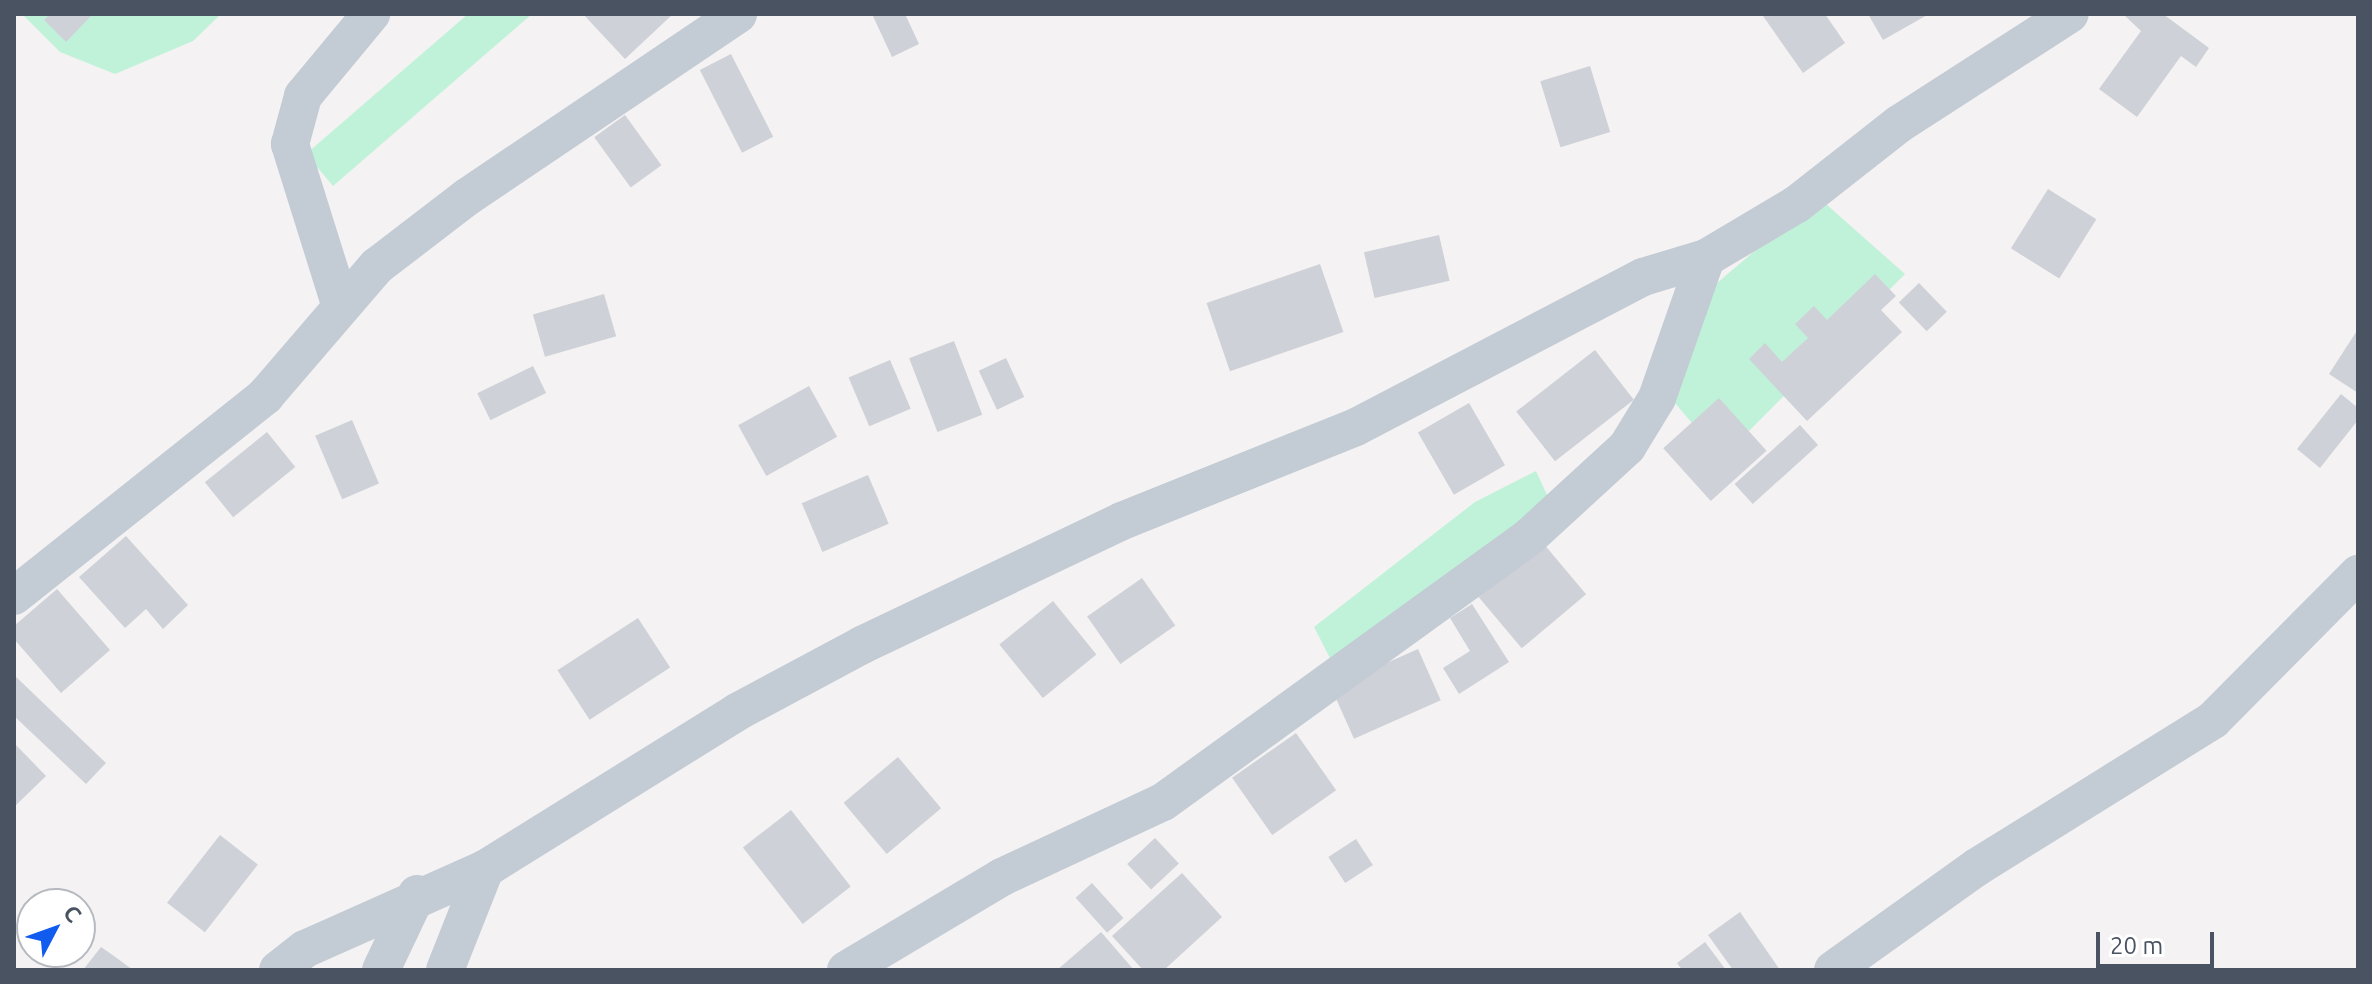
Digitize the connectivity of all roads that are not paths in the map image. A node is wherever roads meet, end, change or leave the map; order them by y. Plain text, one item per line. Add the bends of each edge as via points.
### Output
1 (371, 14) edge
2 (738, 14) edge
3 (2070, 14) edge
4 (1706, 258) junction
5 (341, 307) junction
6 (2358, 574) edge
7 (14, 596) edge
8 (485, 869) junction
9 (417, 894) junction
10 (278, 970) edge
11 (381, 970) edge
12 (445, 970) edge
13 (846, 970) edge
14 (1833, 970) edge

1 - 5 street via 303,96 290,144
2 - 5 street via 467,197 377,266
3 - 4 street via 1899,124 1797,204
4 - 8 street via 1643,277 1356,427 1122,521 862,645 737,712
4 - 13 street via 1657,398 1627,447 1530,536 1163,802 1002,877
5 - 7 street via 265,396
6 - 14 street via 2213,720 1977,867
8 - 9 street
8 - 12 street
9 - 10 street via 305,949
9 - 11 street

